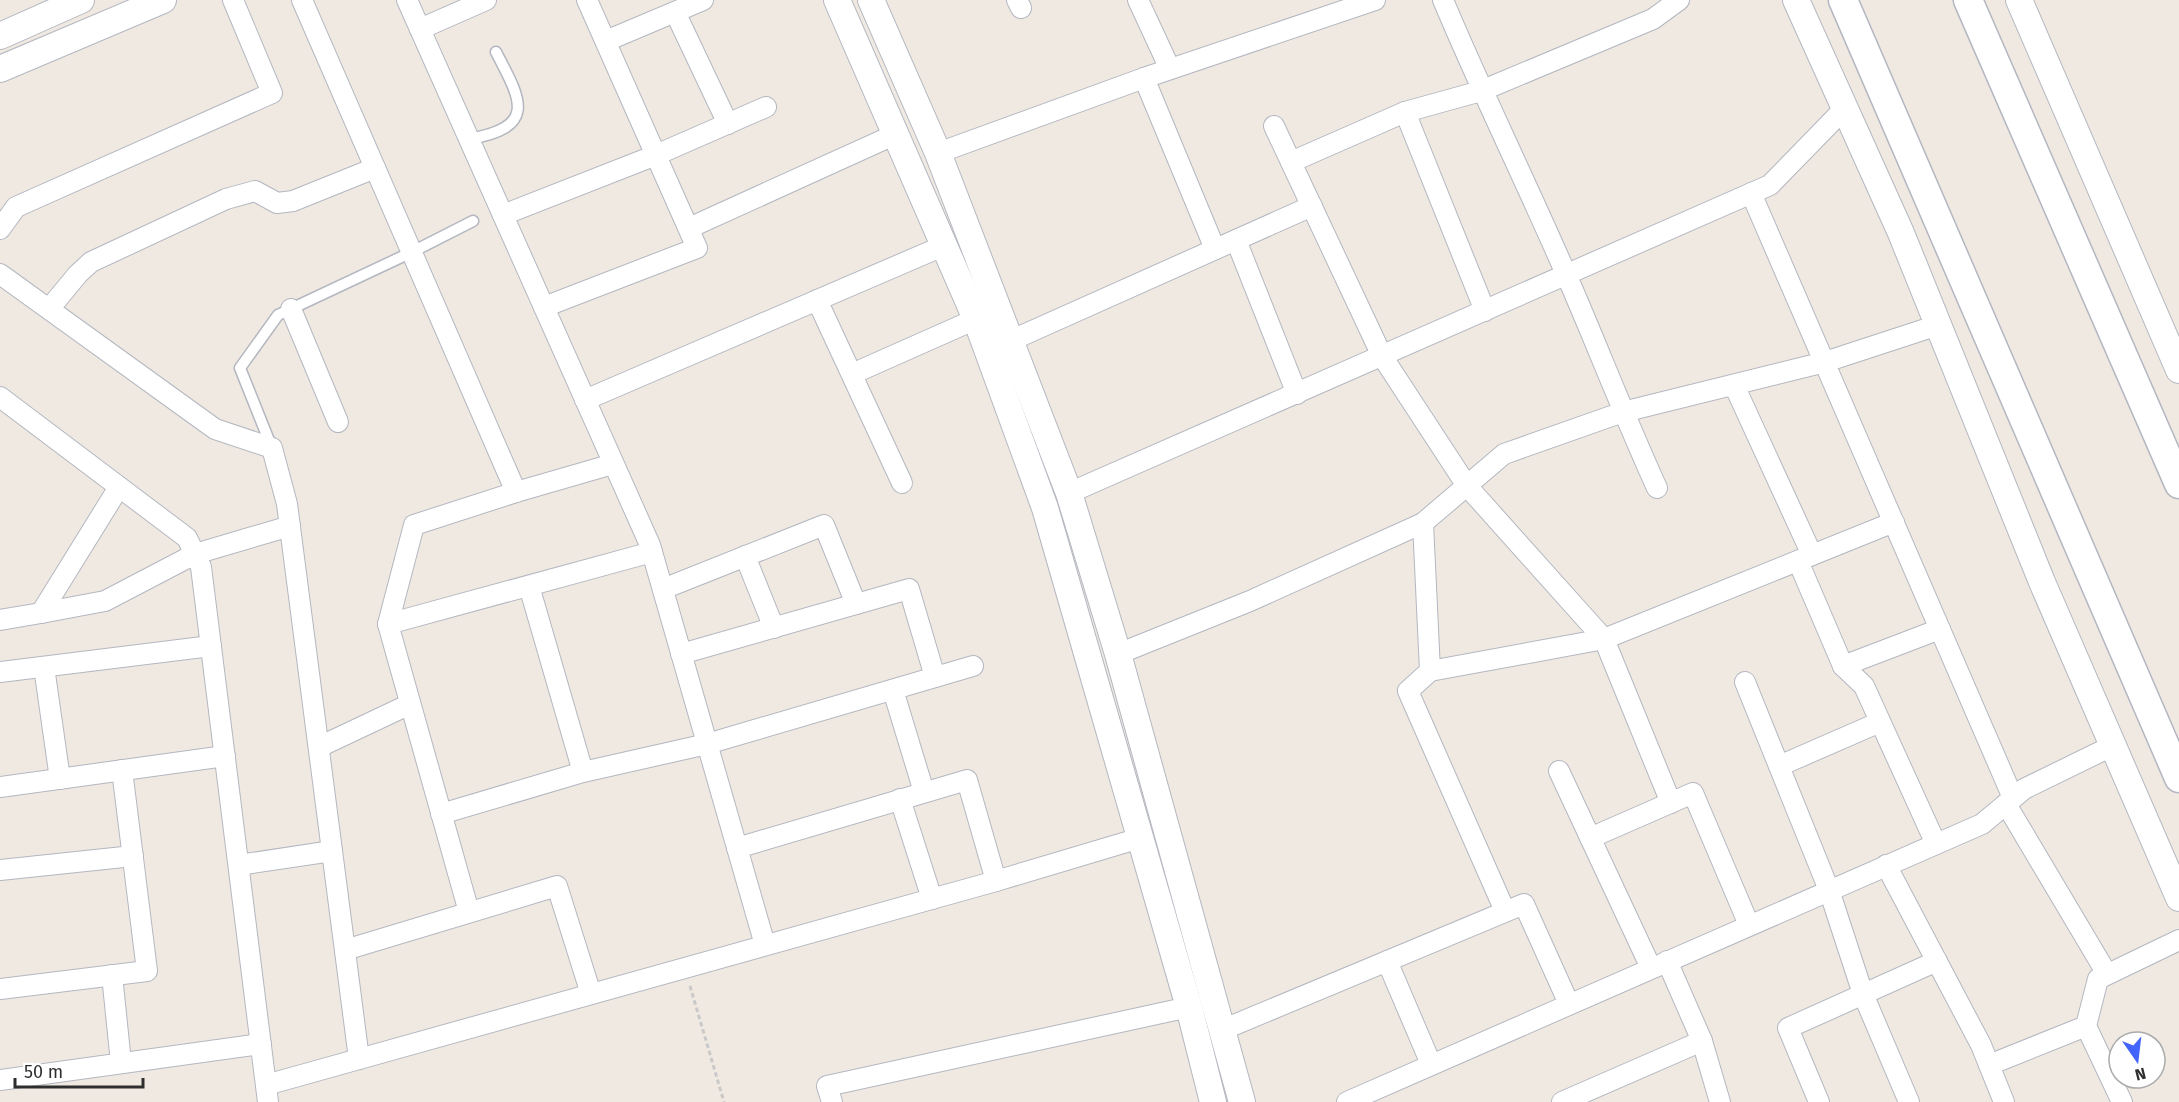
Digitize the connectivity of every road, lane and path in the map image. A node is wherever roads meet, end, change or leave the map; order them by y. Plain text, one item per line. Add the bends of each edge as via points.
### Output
1 (163, 0) edge
2 (233, 0) edge
3 (302, 0) edge
4 (407, 0) edge
5 (486, 0) edge
6 (587, 0) edge
7 (704, 0) edge
8 (837, 0) edge
9 (871, 0) edge
10 (1138, 0) edge
11 (1443, 0) edge
12 (1679, 0) edge
13 (1796, 0) edge
14 (1843, 0) edge
15 (1968, 0) edge
16 (2019, 0) edge
17 (70, 2) edge
18 (1363, 2) edge
19 (675, 12) junction
20 (420, 29) junction
21 (0, 36) edge
22 (606, 41) junction
23 (496, 52) dead end
24 (0, 69) edge
25 (1170, 69) junction
26 (1144, 78) junction
27 (1482, 91) junction
28 (766, 107) dead end
29 (1844, 109) junction
30 (1405, 112) junction
31 (728, 124) junction
32 (1275, 126) dead end
33 (896, 134) junction
34 (469, 139) junction
35 (938, 153) junction
36 (656, 155) junction
37 (1291, 162) junction
38 (375, 168) junction
39 (1751, 193) junction
40 (1312, 206) junction
41 (503, 215) junction
42 (2, 221) edge
43 (473, 221) dead end
44 (689, 228) junction
45 (1236, 240) junction
46 (943, 246) junction
47 (1215, 249) junction
48 (412, 252) junction
49 (0, 274) edge
50 (1566, 275) junction
51 (817, 300) junction
52 (544, 307) junction
53 (49, 309) junction
54 (291, 309) junction
55 (1485, 311) junction
56 (976, 319) junction
57 (1938, 325) junction
58 (1012, 340) junction
59 (1382, 356) junction
60 (1825, 362) junction
61 (2179, 370) edge
62 (852, 374) junction
63 (1734, 385) junction
64 (1297, 394) junction
65 (0, 397) edge
66 (585, 400) junction
67 (1623, 412) junction
68 (338, 422) dead end
69 (272, 448) junction
70 (614, 464) junction
71 (902, 483) dead end
72 (2179, 484) edge
73 (1467, 486) junction
74 (119, 487) junction
75 (1657, 488) dead end
76 (516, 492) junction
77 (1070, 493) junction
78 (1894, 522) junction
79 (1423, 523) junction
80 (290, 526) junction
81 (652, 552) junction
82 (195, 554) junction
83 (745, 556) junction
84 (1805, 558) junction
85 (529, 586) junction
86 (663, 589) junction
87 (856, 604) junction
88 (41, 613) junction
89 (0, 620) edge
90 (388, 624) junction
91 (774, 628) junction
92 (1940, 628) junction
93 (1604, 639) junction
94 (211, 646) junction
95 (681, 654) junction
96 (1118, 654) junction
97 (973, 666) dead end
98 (1843, 666) junction
99 (44, 667) junction
100 (1430, 670) junction
101 (0, 672) edge
102 (935, 677) junction
103 (1745, 682) dead end
104 (893, 690) junction
105 (410, 704) junction
106 (1880, 722) junction
107 (707, 744) junction
108 (2114, 745) junction
109 (319, 747) junction
110 (225, 756) junction
111 (1779, 766) junction
112 (122, 770) junction
113 (1559, 771) dead end
114 (583, 772) junction
115 (2179, 778) edge
116 (60, 779) junction
117 (0, 787) edge
118 (924, 792) junction
119 (900, 799) junction
120 (2010, 801) junction
121 (1671, 803) junction
122 (441, 814) junction
123 (1140, 838) junction
124 (1590, 838) junction
125 (1936, 844) junction
126 (737, 848) junction
127 (332, 851) junction
128 (134, 856) junction
129 (239, 865) junction
130 (1886, 865) junction
131 (0, 870) edge
132 (996, 881) junction
133 (1829, 890) junction
134 (2179, 898) edge
135 (932, 899) junction
136 (1505, 911) junction
137 (468, 912) junction
138 (1749, 926) junction
139 (2179, 940) edge
140 (765, 945) junction
141 (345, 950) junction
142 (1937, 961) junction
143 (1387, 962) junction
144 (1659, 965) junction
145 (685, 968) junction
146 (2107, 974) junction
147 (112, 975) junction
148 (0, 989) edge
149 (591, 994) junction
150 (1863, 994) junction
151 (1569, 1004) junction
152 (1189, 1007) junction
153 (2086, 1026) junction
154 (1222, 1030) junction
155 (1702, 1041) junction
156 (261, 1044) junction
157 (359, 1059) junction
158 (121, 1063) junction
159 (1431, 1064) junction
160 (1989, 1065) junction
161 (0, 1080) edge
162 (267, 1093) edge
163 (724, 1102) edge
164 (832, 1102) edge
165 (1213, 1102) edge
166 (1242, 1102) edge
167 (1347, 1102) edge
168 (1562, 1102) edge
169 (1720, 1102) edge
170 (1819, 1102) edge
171 (1909, 1102) edge
172 (2004, 1102) edge
173 (2122, 1102) edge

1 - 24 street
2 - 42 street via 272,93 16,207
3 - 38 street
4 - 20 street
5 - 20 street
6 - 22 street
7 - 19 street
8 - 33 street
9 - 35 street
10 - 25 street
11 - 27 street
12 - 27 street via 1653,19
13 - 29 street
14 - 115 main road
15 - 72 main road
16 - 61 street
17 - 21 street
18 - 25 street
19 - 22 street
19 - 31 street
20 - 34 street
22 - 36 street
23 - 34 lane via 520,106 507,128
25 - 26 street
26 - 35 street
26 - 47 street
27 - 30 street
27 - 50 street
28 - 31 street
29 - 39 street via 1770,185
29 - 57 street
30 - 37 street
30 - 55 street
31 - 36 street
32 - 37 street
33 - 44 street
33 - 46 street
34 - 41 street
35 - 58 street
36 - 41 street
36 - 44 street
37 - 40 street
38 - 48 street
38 - 53 street via 293,201 277,203 255,191 226,199 91,262
39 - 50 street
39 - 60 street
40 - 45 street
40 - 59 street
41 - 52 street
43 - 48 lane
44 - 52 street via 697,248
45 - 47 street
45 - 64 street
46 - 51 street
46 - 56 street
47 - 58 street
48 - 54 lane
48 - 76 street
49 - 53 street
50 - 55 street
50 - 67 street
51 - 62 street
51 - 66 street
52 - 66 street
53 - 69 street via 214,429
54 - 68 street
54 - 69 lane via 278,315 240,368
55 - 59 street
56 - 62 street
56 - 123 street via 1045,508
57 - 60 street
57 - 108 street via 2038,572
58 - 77 street
59 - 64 street
59 - 73 street
60 - 63 street
60 - 78 street
62 - 71 street
63 - 67 street
63 - 84 street
64 - 77 street
65 - 74 street
66 - 70 street
67 - 73 street via 1504,454
67 - 75 street
69 - 80 street
70 - 76 street
70 - 81 street
73 - 79 street
73 - 93 street
74 - 82 street via 187,538
74 - 88 street
76 - 90 street via 414,525
77 - 96 street
78 - 84 street
78 - 92 street
79 - 96 street via 1250,601
79 - 100 street
80 - 82 street
80 - 109 street
81 - 85 street
81 - 86 street
82 - 88 street via 105,601
82 - 94 street via 201,567
83 - 86 street
83 - 87 street via 824,525
83 - 91 street
84 - 93 street
84 - 98 street
85 - 90 street
85 - 114 street
86 - 95 street
87 - 91 street
87 - 102 street via 909,589
88 - 89 street
90 - 105 street
91 - 95 street
92 - 98 street
92 - 120 street
93 - 100 street
93 - 121 street
94 - 99 street
94 - 110 street
95 - 107 street
96 - 154 street
97 - 102 street
98 - 106 street via 1864,686
99 - 101 street
99 - 116 street
100 - 136 street via 1408,691
102 - 104 street
103 - 111 street
104 - 107 street
104 - 118 street
105 - 109 street
105 - 122 street
106 - 111 street
106 - 125 street
107 - 114 street
107 - 126 street
108 - 120 street via 2024,789
108 - 134 street
109 - 127 street
110 - 112 street
110 - 129 street
111 - 133 street
112 - 116 street
112 - 128 street
113 - 124 street
114 - 122 street
116 - 117 street
118 - 119 street
118 - 132 street via 967,780
119 - 126 street
119 - 135 street
120 - 125 street via 1982,824
120 - 146 street
121 - 124 street
121 - 138 street via 1693,793
122 - 137 street
123 - 132 street
123 - 152 street
124 - 144 street
125 - 130 street
126 - 140 street
127 - 129 street
127 - 141 street
128 - 131 street
128 - 147 street via 147,970
129 - 156 street
130 - 133 street
130 - 142 street
132 - 135 street
133 - 138 street
133 - 150 street
135 - 140 street
136 - 143 street
136 - 151 street via 1524,904
137 - 141 street
137 - 149 street via 557,885
138 - 144 street
139 - 146 street
140 - 145 street
141 - 157 street
142 - 150 street
142 - 160 street
143 - 154 street
143 - 159 street
144 - 151 street
144 - 155 street
145 - 149 street
145 - 163 path
146 - 153 street via 2098,979
147 - 148 street
147 - 158 street
149 - 157 street
150 - 170 street via 1788,1028
150 - 171 street
151 - 159 street
152 - 164 street via 827,1086
152 - 165 street
153 - 160 street
153 - 173 street
154 - 166 street
155 - 168 street
155 - 169 street
156 - 158 street
156 - 162 street
157 - 162 street
158 - 161 street
159 - 167 street
160 - 172 street

